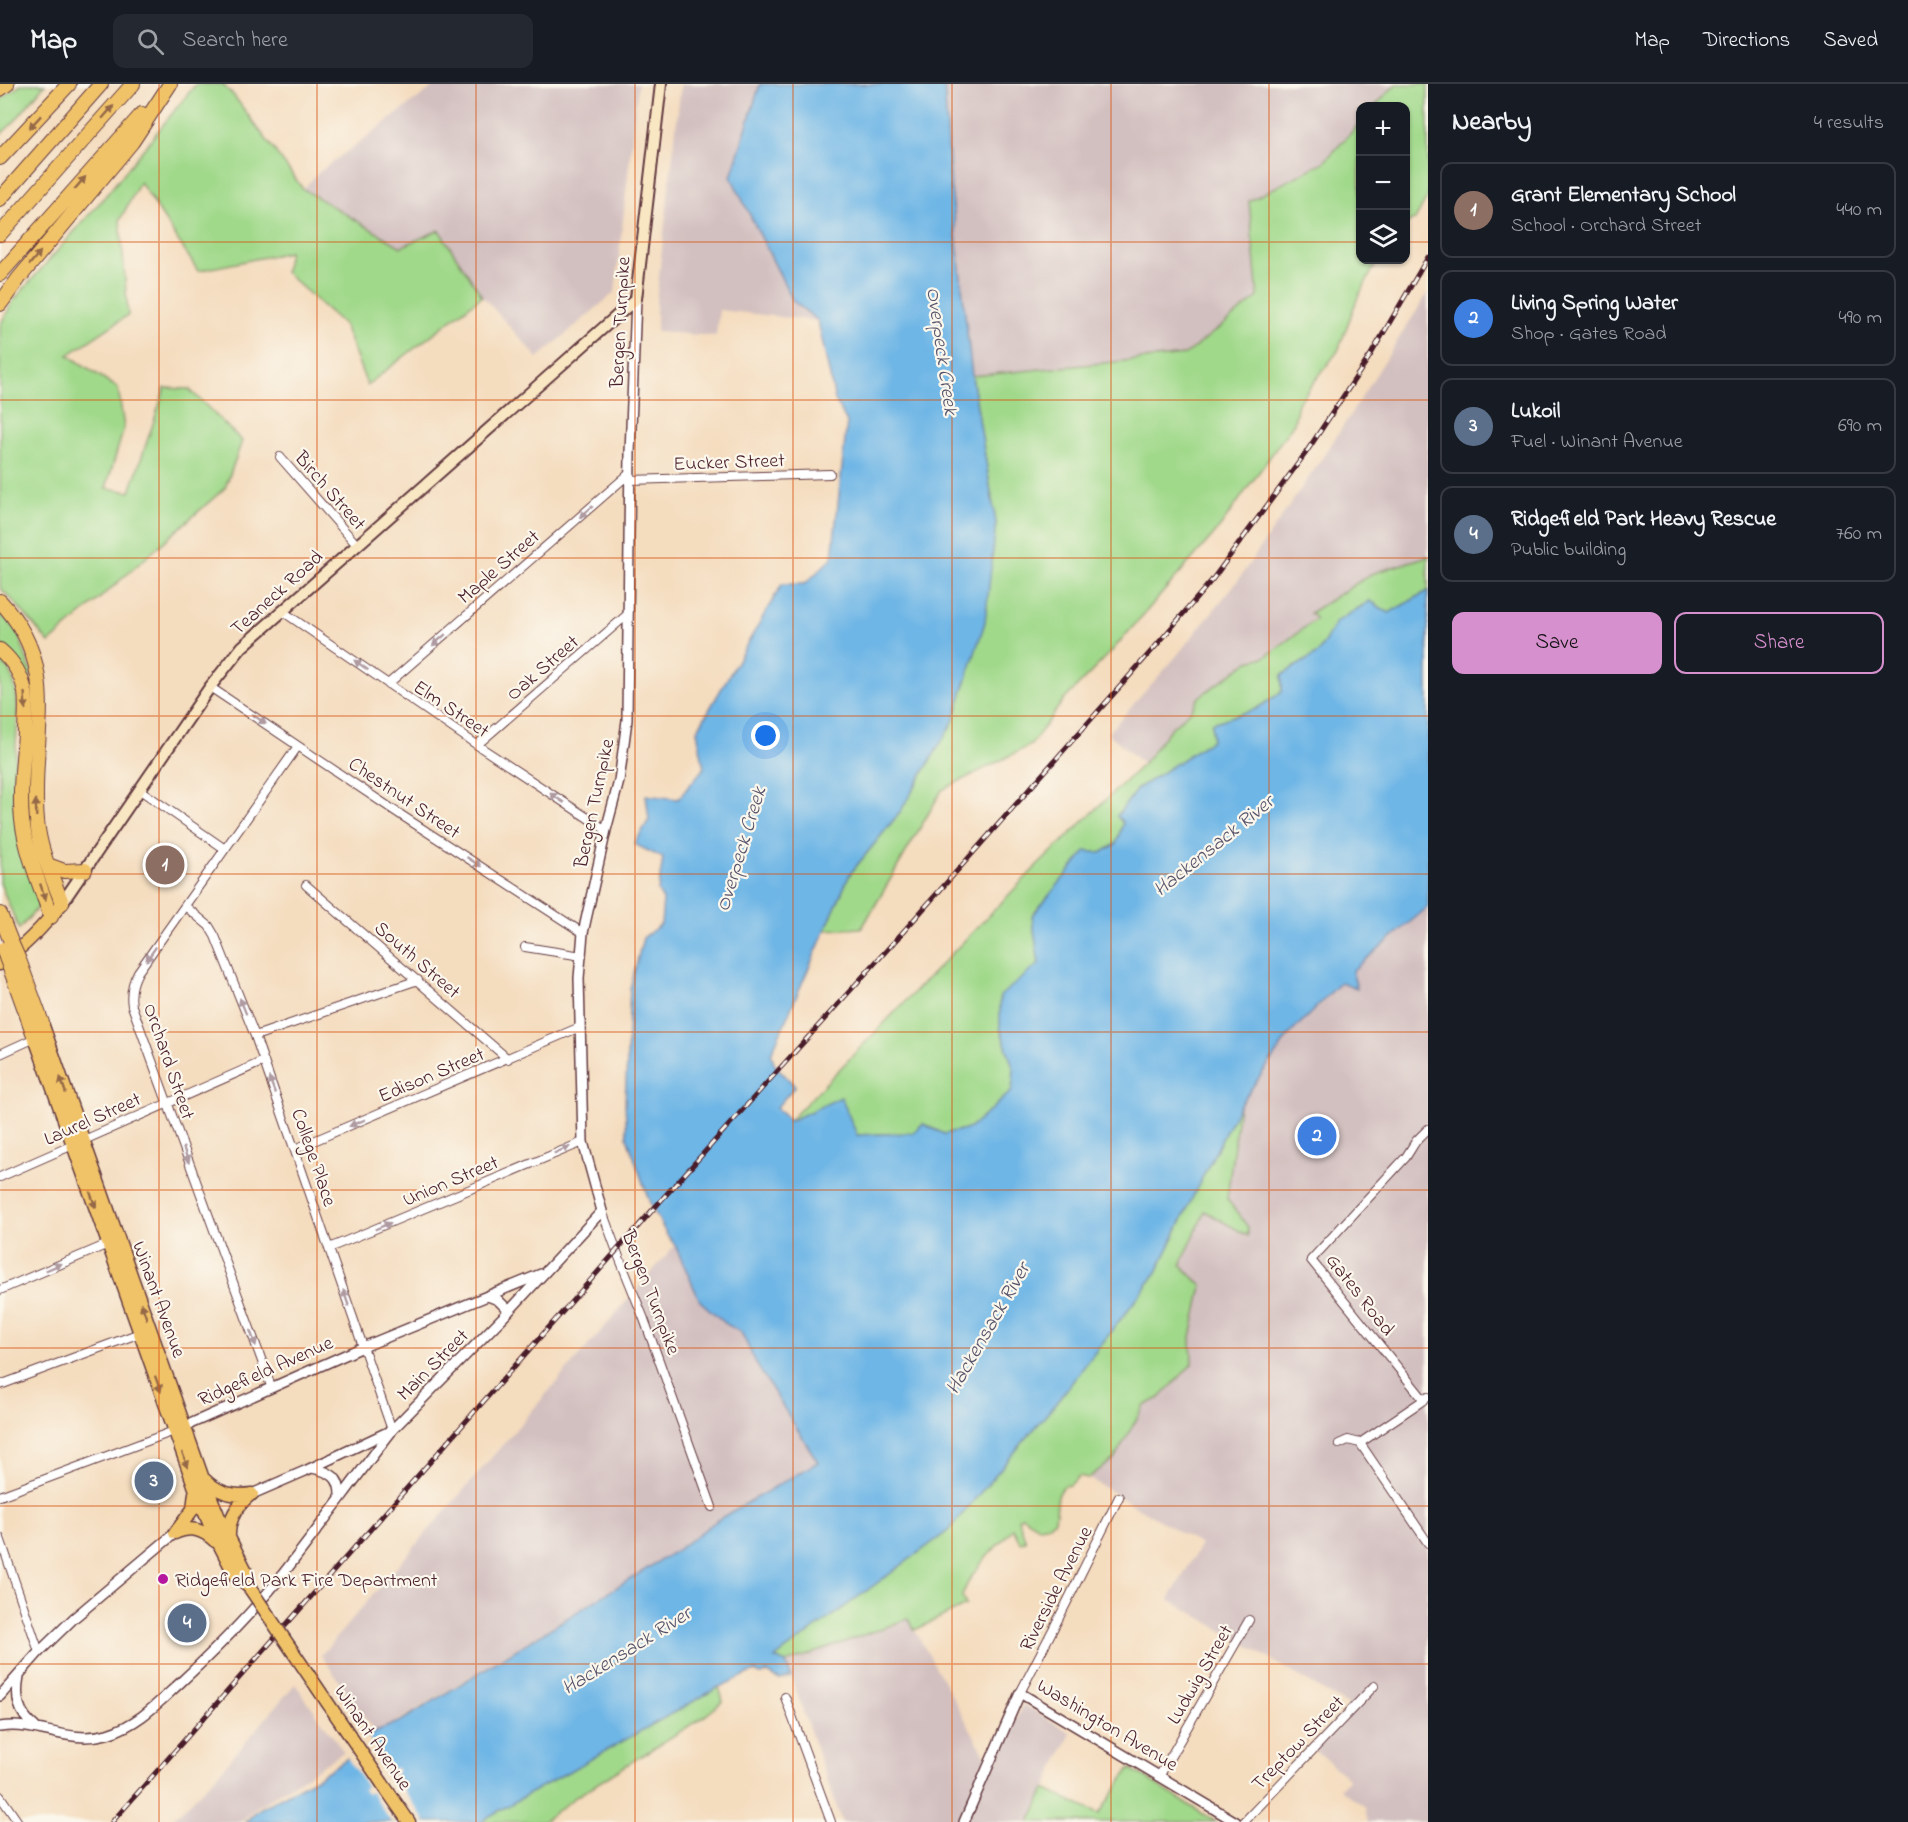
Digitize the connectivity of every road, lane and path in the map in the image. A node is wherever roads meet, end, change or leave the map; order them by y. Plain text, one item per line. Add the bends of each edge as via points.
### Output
1 (7, 84) edge
2 (69, 84) edge
3 (101, 84) edge
4 (133, 84) edge
5 (169, 84) edge
6 (661, 84) edge
7 (0, 89) edge
8 (0, 158) edge
9 (0, 199) edge
10 (0, 234) edge
11 (0, 274) edge
12 (636, 299) junction
13 (0, 304) edge
14 (280, 457) dead end
15 (830, 474) dead end
16 (630, 477) junction
17 (357, 545) junction
18 (0, 601) edge
19 (282, 611) junction
20 (628, 614) junction
21 (0, 650) edge
22 (388, 684) junction
23 (210, 687) junction
24 (477, 745) junction
25 (298, 746) junction
26 (140, 790) junction
27 (606, 830) junction
28 (225, 849) junction
29 (48, 865) junction
30 (85, 870) junction
31 (306, 885) dead end
32 (62, 903) junction
33 (185, 906) junction
34 (0, 914) edge
35 (51, 916) junction
36 (583, 933) junction
37 (5, 944) edge
38 (525, 946) dead end
39 (582, 956) junction
40 (9, 964) edge
41 (418, 981) junction
42 (42, 1023) joint
43 (580, 1028) junction
44 (255, 1036) junction
45 (35, 1038) junction
46 (0, 1053) edge
47 (508, 1059) junction
48 (264, 1061) junction
49 (167, 1104) junction
50 (1428, 1129) edge
51 (583, 1142) junction
52 (78, 1143) junction
53 (295, 1149) junction
54 (0, 1177) edge
55 (602, 1211) junction
56 (108, 1244) junction
57 (329, 1248) junction
58 (543, 1274) junction
59 (0, 1290) edge
60 (488, 1296) junction
61 (509, 1311) junction
62 (140, 1333) junction
63 (363, 1347) junction
64 (0, 1384) edge
65 (271, 1386) junction
66 (1426, 1399) edge
67 (179, 1429) junction
68 (392, 1430) junction
69 (1360, 1443) junction
70 (1339, 1444) dead end
71 (312, 1468) junction
72 (202, 1476) junction
73 (195, 1489) junction
74 (252, 1494) junction
75 (0, 1496) edge
76 (1119, 1497) dead end
77 (340, 1498) junction
78 (712, 1507) dead end
79 (175, 1533) junction
80 (0, 1538) edge
81 (224, 1542) junction
82 (1428, 1542) edge
83 (1248, 1620) dead end
84 (39, 1652) junction
85 (20, 1674) junction
86 (1374, 1686) dead end
87 (1020, 1693) junction
88 (0, 1696) edge
89 (785, 1697) dead end
90 (0, 1727) edge
91 (35, 1728) junction
92 (1160, 1775) junction
93 (0, 1796) edge
94 (16, 1821) edge
95 (409, 1822) edge
96 (831, 1822) edge
97 (964, 1822) edge
98 (1236, 1822) edge
99 (1244, 1822) edge

1 - 7 highway
2 -> 8 highway
3 - 9 highway
10 -> 4 highway
11 -> 5 highway
13 -> 5 highway via 132,142
6 - 12 main road, Bergen Turnpike
12 - 16 street, Bergen Turnpike
12 - 17 main road, Teaneck Road
14 - 17 street, Birch Street
15 - 16 street, Eucker Street
16 - 20 street, Bergen Turnpike
16 -> 22 street, Maple Street
17 - 19 main road, Teaneck Road
29 -> 18 highway via 40,843 36,811 38,675 24,635
22 -> 19 street, Elm Street
19 - 23 main road, Teaneck Road via 242,647
20 - 24 street, Oak Street
20 - 27 street, Bergen Turnpike via 625,747
21 -> 35 highway via 14,666 25,693 22,822
22 - 24 street, Elm Street
23 -> 25 street, Chestnut Street
23 - 26 main road, Teaneck Road
27 -> 24 street, Elm Street
25 - 28 street, Orchard Street
25 -> 36 street, Chestnut Street
26 - 28 street
26 - 30 main road, Teaneck Road
27 - 36 street, Bergen Turnpike
28 - 33 street, Orchard Street
29 - 30 highway via 64,871
29 - 32 highway
30 - 32 main road, Teaneck Road
31 - 41 street, South Street
32 - 35 main road, Teaneck Road
44 -> 33 street, College Place via 215,936
33 -> 49 street, Orchard Street via 135,978 130,997
34 - 37 highway
35 - 40 main road, Teaneck Road
36 - 39 street, Bergen Turnpike
37 - 40 highway, bridge
38 - 39 street
39 - 43 street, Bergen Turnpike
40 - 42 highway
40 - 45 highway
41 - 44 street
41 - 47 street, South Street
52 -> 42 main road, Winant Avenue
43 - 47 street, Edison Street
43 - 51 street, Bergen Turnpike
44 - 48 street, College Place
45 - 46 street
45 - 52 main road, Winant Avenue
47 -> 53 street, Edison Street
48 - 49 street, Laurel Street
53 -> 48 street, College Place
49 - 52 street, Laurel Street
49 -> 65 street, Orchard Street
50 - 66 street, Gates Road via 1311,1260
51 - 55 street, Bergen Turnpike
57 -> 51 street, Union Street
52 - 54 street, Laurel Street
52 -> 56 main road, Winant Avenue
67 -> 52 main road, Winant Avenue
53 - 57 street, College Place
55 - 58 street, Main Street
55 - 78 street, Bergen Turnpike
59 -> 56 street
56 - 62 main road, Winant Avenue
63 -> 57 street, College Place
58 - 60 street, Ridgefield Avenue
58 - 61 street, Main Street
60 - 61 street
60 - 63 street, Ridgefield Avenue
61 - 68 street, Main Street
62 - 64 street
62 -> 67 main road, Winant Avenue
63 - 65 street, Ridgefield Avenue
63 - 68 street, College Place
65 - 67 street, Ridgefield Avenue
66 - 69 street
67 - 72 main road, Winant Avenue
67 -> 73 main road, Winant Avenue
67 - 75 street, Ridgefield Avenue
68 - 71 street, Main Street
68 - 77 street
69 - 70 street via 1348,1440
69 - 82 street
71 - 74 street, Main Street
71 - 77 street via 328,1472 336,1479
72 - 74 main road via 224,1493
72 - 81 main road, Winant Avenue
73 - 79 main road via 193,1509
73 - 81 main road, Winant Avenue
74 - 81 main road via 235,1510
76 - 87 street, Riverside Avenue
77 - 91 street via 255,1607 146,1714 119,1730 89,1737
79 - 81 main road via 199,1530
79 - 84 street
80 - 84 street
81 - 95 main road, Winant Avenue, bridge via 246,1571 248,1586
83 - 92 street, Ludwig Street
84 - 85 street
85 - 88 street
85 - 91 street via 18,1705
86 - 99 street, Treptow Street
87 - 92 street, Washington Avenue
87 - 97 street, Washington Avenue
89 - 96 street
90 - 91 street
92 - 98 street, Washington Avenue
93 - 94 street

